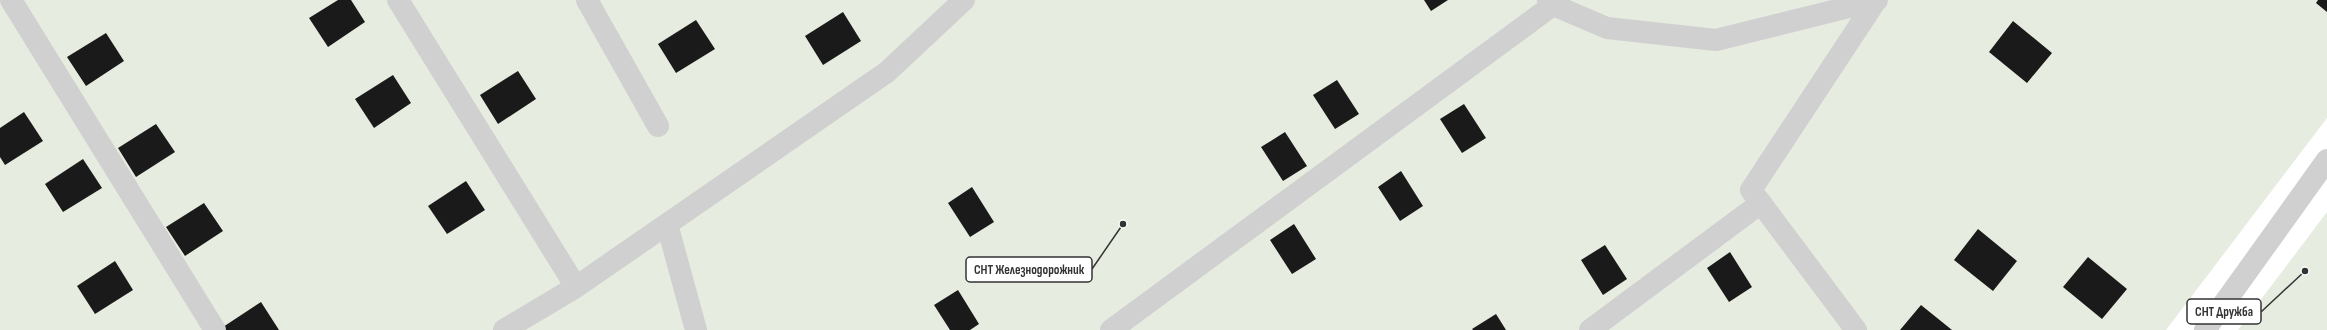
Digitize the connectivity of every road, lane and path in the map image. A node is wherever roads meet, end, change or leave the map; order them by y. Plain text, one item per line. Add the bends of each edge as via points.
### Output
1 (11, 0) edge
2 (398, 0) edge
3 (587, 0) edge
4 (964, 0) edge
5 (1876, 1) edge
6 (1550, 3) edge
7 (658, 126) dead end
8 (2327, 160) edge
9 (1761, 203) junction
10 (667, 224) junction
11 (576, 287) junction
12 (215, 330) edge
13 (504, 330) edge
14 (696, 330) edge
15 (1111, 330) edge
16 (1590, 330) edge
17 (1856, 330) edge
18 (2205, 330) edge

1 - 12 street
2 - 11 street
3 - 7 street
4 - 10 street via 887,72
5 - 6 street via 1716,40 1607,28
5 - 9 street via 1751,190
6 - 15 street
8 - 18 street
9 - 16 street
9 - 17 street
10 - 11 street
10 - 14 street
11 - 13 street

